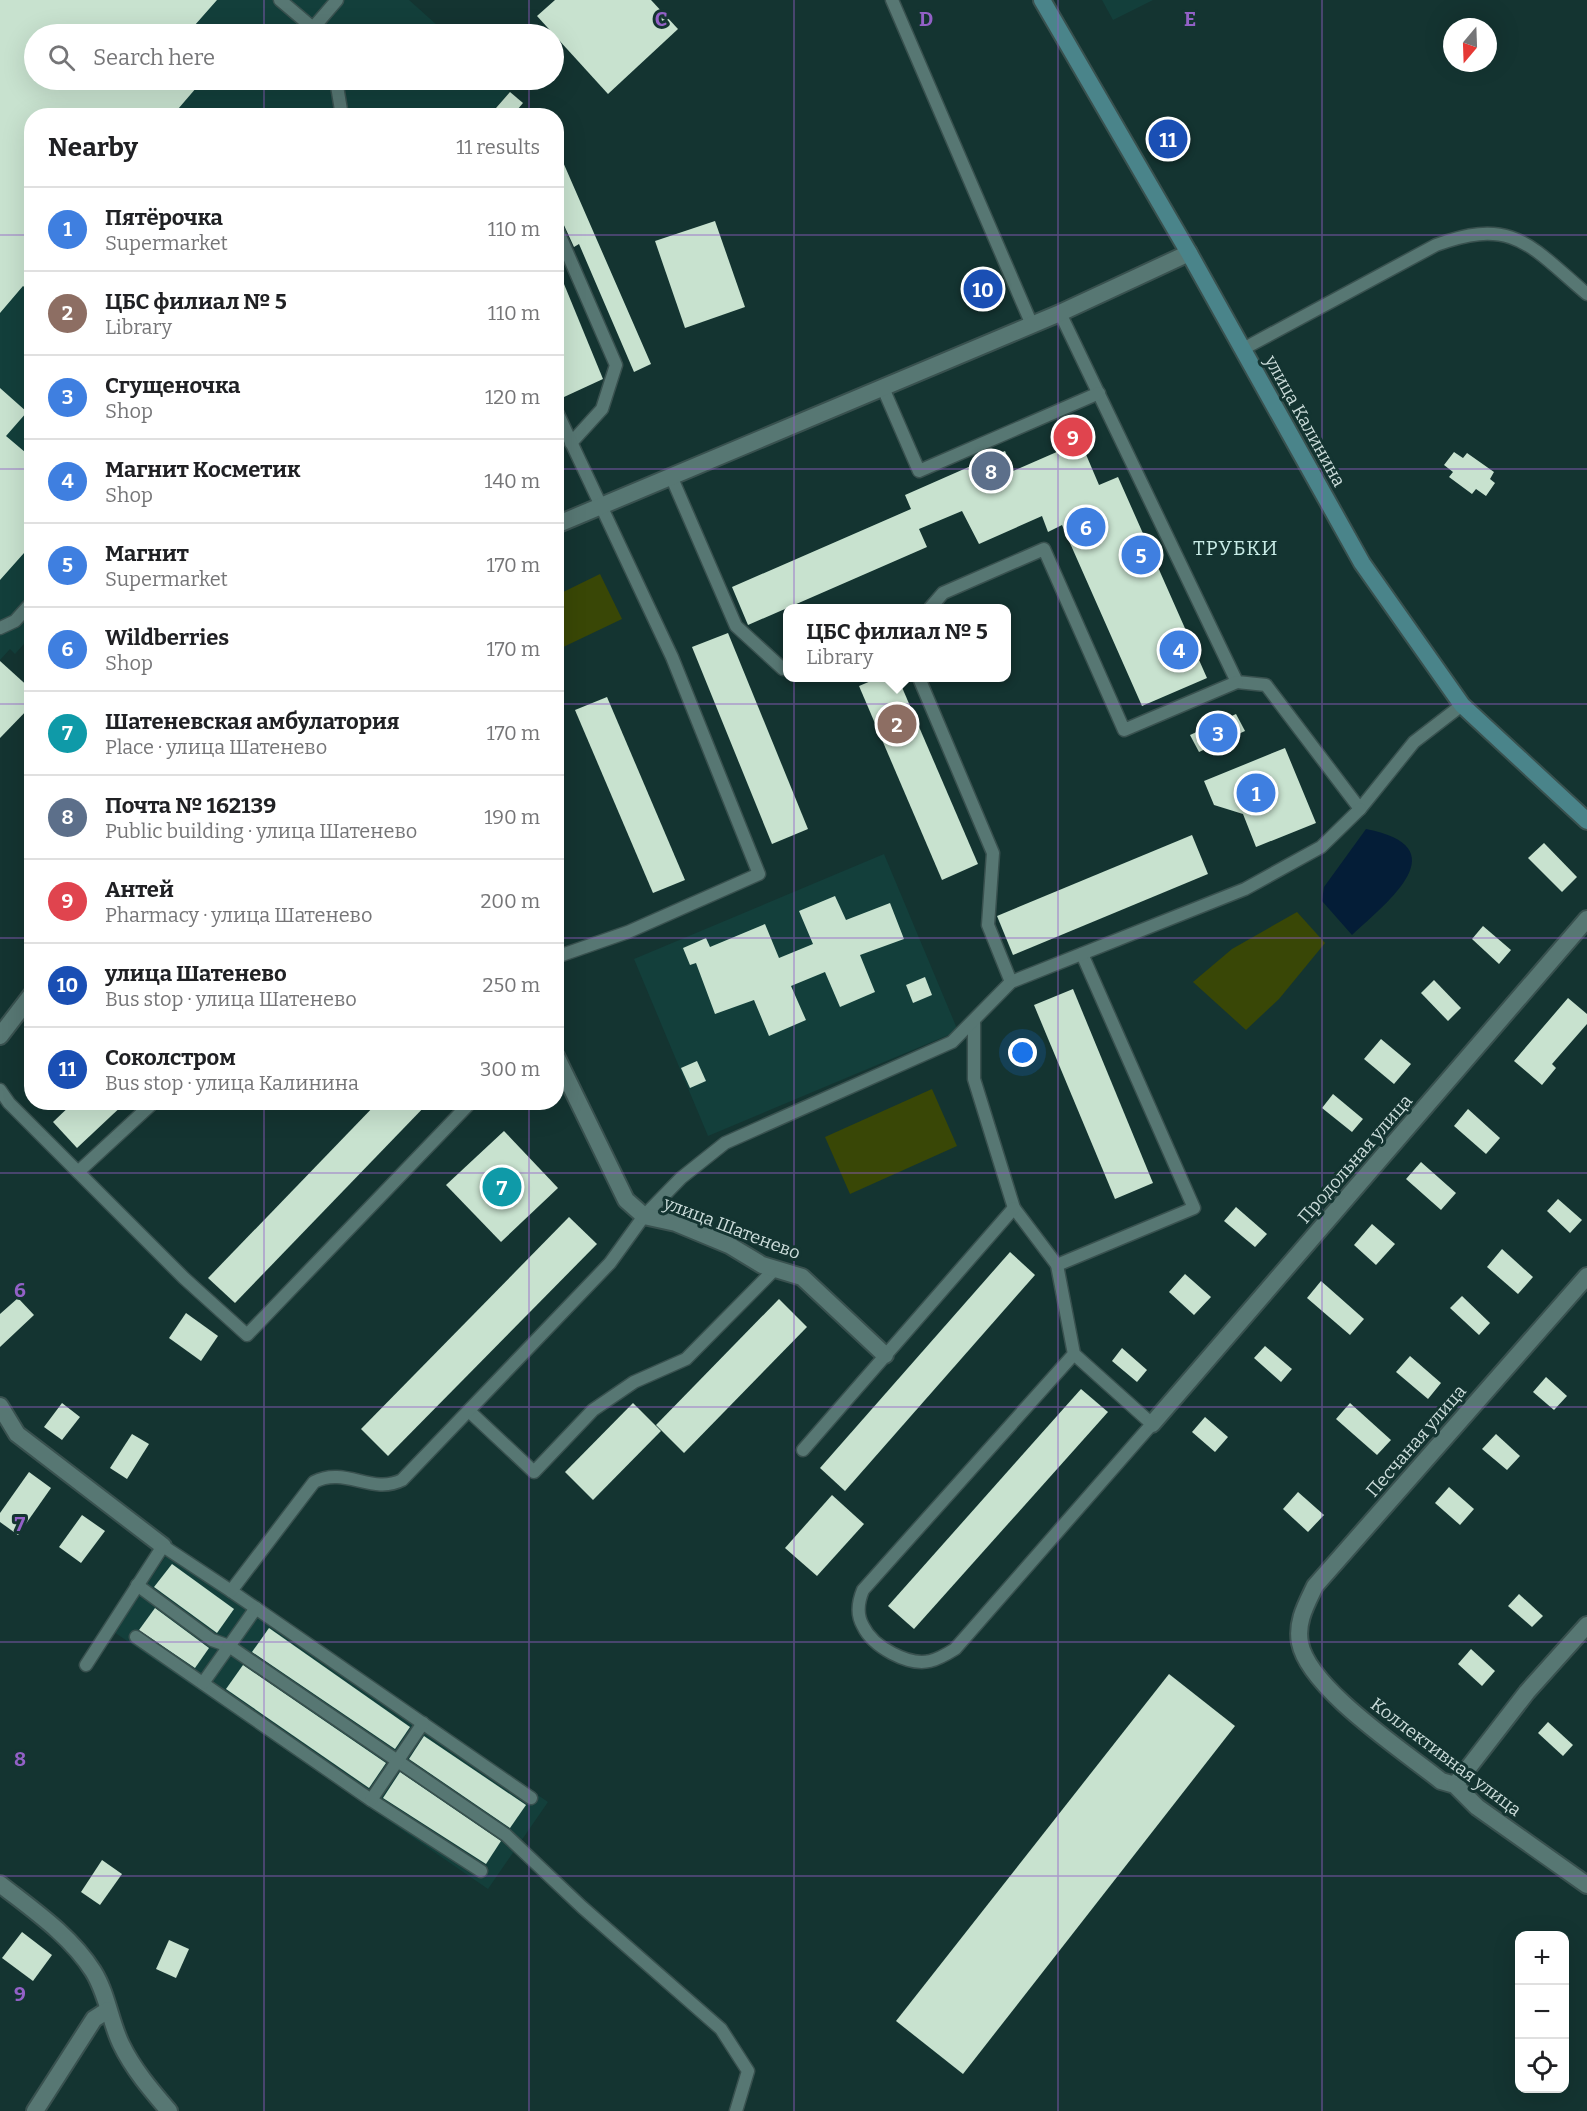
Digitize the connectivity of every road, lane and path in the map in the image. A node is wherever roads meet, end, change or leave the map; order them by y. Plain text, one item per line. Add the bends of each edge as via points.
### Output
1 (280, 0) edge
2 (337, 0) edge
3 (892, 0) edge
4 (1042, 0) edge
5 (307, 24) edge
6 (320, 24) edge
7 (338, 90) edge
8 (341, 108) edge
9 (564, 245) edge
10 (1189, 253) junction
11 (1587, 294) edge
12 (1060, 313) junction
13 (1032, 325) junction
14 (1243, 349) junction
15 (883, 388) junction
16 (1098, 393) junction
17 (564, 428) edge
18 (571, 443) junction
19 (671, 476) junction
20 (599, 506) junction
21 (564, 521) edge
22 (934, 604) edge
23 (24, 611) edge
24 (0, 627) edge
25 (783, 669) edge
26 (921, 682) edge
27 (1237, 682) junction
28 (1462, 705) junction
29 (1360, 808) junction
30 (1587, 821) edge
31 (1587, 919) edge
32 (564, 954) edge
33 (1082, 954) junction
34 (1011, 982) junction
35 (24, 1004) edge
36 (974, 1022) junction
37 (0, 1036) edge
38 (564, 1072) edge
39 (0, 1090) edge
40 (145, 1110) edge
41 (463, 1110) edge
42 (78, 1172) junction
43 (1014, 1208) junction
44 (644, 1216) junction
45 (1057, 1265) junction
46 (775, 1269) junction
47 (1587, 1276) edge
48 (1074, 1354) junction
49 (885, 1355) junction
50 (0, 1406) edge
51 (469, 1410) junction
52 (1152, 1424) junction
53 (803, 1450) dead end
54 (163, 1546) junction
55 (137, 1585) junction
56 (231, 1591) junction
57 (256, 1608) junction
58 (1587, 1625) edge
59 (136, 1637) dead end
60 (1300, 1644) joint
61 (228, 1646) junction
62 (86, 1665) dead end
63 (203, 1683) junction
64 (423, 1724) junction
65 (396, 1763) junction
66 (1455, 1785) junction
67 (531, 1798) dead end
68 (371, 1800) junction
69 (481, 1871) dead end
70 (0, 1884) edge
71 (1587, 1885) edge
72 (108, 2010) junction
73 (35, 2111) edge
74 (169, 2111) edge
75 (736, 2111) edge

1 - 5 lane
2 - 6 lane
3 - 13 lane
4 - 10 main road, улица Калинина
7 - 8 lane
9 - 18 lane via 616,365 602,409
10 - 12 street
10 - 14 main road, улица Калинина
11 - 14 lane via 1525,242 1506,234 1484,232 1436,245
12 - 13 street
12 - 16 lane
13 - 15 street
14 - 28 main road, улица Калинина via 1362,563
15 - 16 lane via 919,471
15 - 19 street
16 - 27 lane
17 - 18 lane
18 - 20 lane
19 - 20 street
19 - 25 lane via 736,626
20 - 21 street
20 - 32 lane via 672,657 759,874 628,932
22 - 27 lane via 943,593 1044,549 1124,730
23 - 24 lane via 15,621
26 - 34 lane via 993,853 988,925
27 - 29 lane via 1266,685
28 - 29 lane via 1414,742
28 - 30 main road, улица Калинина
29 - 33 lane via 1321,847 1245,889
31 - 52 street, Продольная улица
33 - 34 lane
33 - 45 lane via 1194,1208
34 - 36 lane
35 - 37 street
36 - 43 lane via 974,1079
36 - 44 lane via 952,1042 725,1143 681,1178
38 - 44 street, улица Шатенево via 626,1200
39 - 42 lane
40 - 42 lane
41 - 42 lane via 247,1335
43 - 45 lane
43 - 49 lane
44 - 46 street, улица Шатенево via 676,1223
44 - 51 lane via 610,1263
45 - 48 lane
46 - 49 street, улица Шатенево via 802,1277
46 - 51 lane via 686,1359 634,1382 593,1410 534,1472
47 - 60 street, Песчаная улица via 1315,1587 1301,1617
48 - 52 lane
48 - 52 lane via 863,1590 859,1614 871,1637 897,1656 912,1661 928,1662 955,1649
49 - 53 lane
50 - 54 street via 17,1434
51 - 56 lane via 402,1480 390,1486 339,1475 314,1482
54 - 55 lane
54 - 56 lane
55 - 61 lane via 212,1640
55 - 62 lane
56 - 57 lane
57 - 61 lane
57 - 64 lane
58 - 66 street via 1527,1692
59 - 63 lane
60 - 66 street, Коллективная улица via 1312,1671 1342,1702 1441,1781
61 - 63 lane
61 - 65 lane
63 - 68 lane
64 - 65 lane
64 - 67 lane
65 - 68 lane
65 - 75 lane via 506,1835 721,2029 748,2072
66 - 71 street, Коллективная улица via 1477,1807
68 - 69 lane
70 - 72 street via 79,1950 95,1974
72 - 73 street via 94,2019
72 - 74 street via 121,2045

